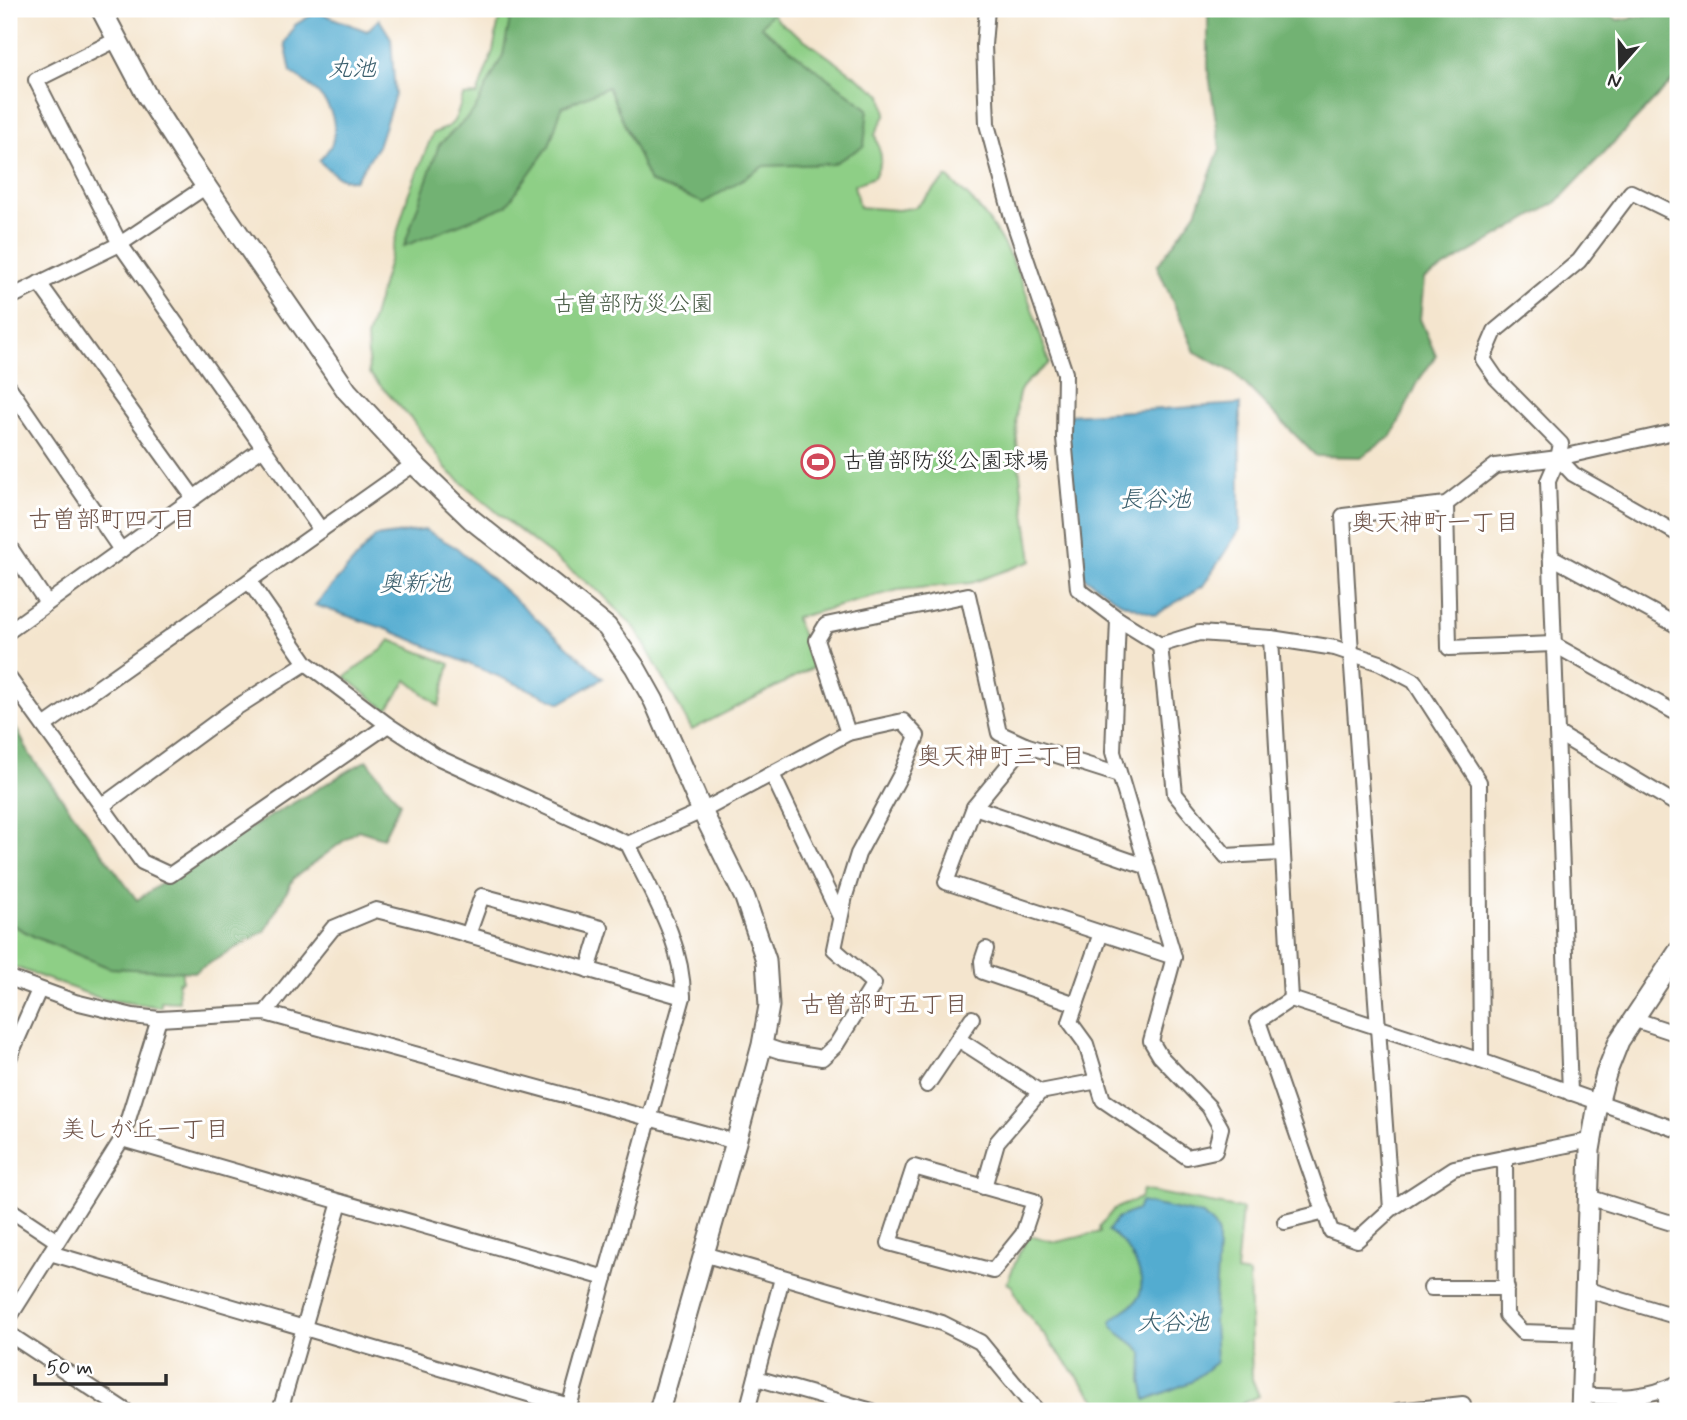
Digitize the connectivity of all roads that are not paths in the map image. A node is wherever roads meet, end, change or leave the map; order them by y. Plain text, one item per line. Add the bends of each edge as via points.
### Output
1 (102, 9) edge
2 (987, 9) edge
3 (116, 40) junction
4 (208, 185) junction
5 (1678, 215) edge
6 (120, 244) junction
7 (39, 283) junction
8 (9, 298) edge
9 (9, 387) edge
10 (1675, 434) edge
11 (264, 448) junction
12 (1558, 458) junction
13 (414, 464) junction
14 (194, 498) junction
15 (1446, 504) junction
16 (321, 530) junction
17 (1678, 534) edge
18 (9, 546) edge
19 (121, 550) junction
20 (1550, 556) junction
21 (249, 581) junction
22 (47, 603) junction
23 (1118, 619) junction
24 (1678, 626) edge
25 (9, 631) edge
26 (1271, 638) junction
27 (1553, 644) junction
28 (1160, 645) junction
29 (1350, 653) junction
30 (306, 663) junction
31 (9, 678) edge
32 (1678, 714) edge
33 (388, 725) junction
34 (44, 726) junction
35 (848, 733) junction
36 (1557, 733) junction
37 (1025, 745) junction
38 (772, 774) junction
39 (1119, 775) junction
40 (1678, 805) edge
41 (102, 806) junction
42 (974, 807) junction
43 (702, 811) junction
44 (628, 844) junction
45 (1282, 853) junction
46 (1145, 866) junction
47 (840, 917) junction
48 (1101, 933) junction
49 (468, 935) junction
50 (986, 949) dead end
51 (1678, 952) edge
52 (1174, 957) junction
53 (588, 970) junction
54 (9, 978) edge
55 (39, 990) junction
56 (683, 997) junction
57 (1291, 999) junction
58 (1076, 1004) junction
59 (265, 1013) junction
60 (972, 1018) dead end
61 (159, 1019) junction
62 (1633, 1019) junction
63 (1377, 1027) junction
64 (1678, 1034) edge
65 (958, 1039) junction
66 (762, 1045) junction
67 (9, 1058) edge
68 (1481, 1061) junction
69 (1098, 1081) junction
70 (927, 1085) dead end
71 (1040, 1092) junction
72 (1570, 1093) junction
73 (1598, 1104) junction
74 (650, 1118) junction
75 (1678, 1130) edge
76 (122, 1139) junction
77 (1592, 1140) junction
78 (736, 1142) junction
79 (1505, 1158) junction
80 (984, 1187) junction
81 (1588, 1197) junction
82 (340, 1202) junction
83 (9, 1209) edge
84 (1391, 1209) junction
85 (1325, 1212) junction
86 (1285, 1222) dead end
87 (1678, 1225) edge
88 (54, 1247) junction
89 (703, 1254) junction
90 (605, 1278) junction
91 (782, 1278) junction
92 (1432, 1288) dead end
93 (1507, 1288) junction
94 (1585, 1289) junction
95 (1678, 1317) edge
96 (9, 1318) edge
97 (303, 1329) junction
98 (9, 1334) edge
99 (1583, 1334) junction
100 (756, 1378) junction
101 (1672, 1386) edge
102 (1581, 1403) edge
103 (569, 1409) edge
104 (1032, 1410) edge
105 (126, 1411) edge
106 (280, 1411) edge
107 (659, 1411) edge
108 (747, 1411) edge
109 (872, 1411) edge
110 (1397, 1411) edge
111 (1463, 1411) edge
112 (1667, 1411) edge

1 - 3 street
2 - 23 street via 987,124 1011,214 1065,373 1063,438 1078,589
3 - 4 street via 147,96
3 - 6 street via 36,80
4 - 6 street
4 - 13 street via 347,391
5 - 12 street via 1631,192 1579,261 1495,331 1483,359 1560,444
6 - 7 street
6 - 11 street
7 - 8 street
7 - 14 street
9 - 19 street
10 - 12 street
11 - 14 street
11 - 16 street
12 - 15 street via 1495,466
12 - 17 street via 1573,474
12 - 20 street via 1548,481
13 - 16 street
13 - 43 street via 471,519 607,627 654,701
14 - 19 street
15 - 27 street via 1450,648
15 - 29 street via 1343,516
16 - 21 street
18 - 22 street
19 - 22 street
20 - 24 street
20 - 27 street
21 - 30 street
21 - 34 street
22 - 25 street
23 - 28 street
23 - 39 street via 1113,752
26 - 28 street via 1199,633
26 - 29 street
26 - 45 street
27 - 32 street
27 - 36 street
28 - 45 street via 1175,794 1226,856
29 - 63 street
29 - 68 street via 1414,681 1479,782
30 - 33 street
30 - 41 street via 234,709
31 - 34 street
33 - 41 street via 170,875 142,862
33 - 44 street via 437,757
34 - 41 street
35 - 37 street via 817,640 826,625 968,595 999,733
35 - 38 street
35 - 47 street via 903,721 917,736 858,853
36 - 40 street
36 - 72 street
37 - 39 street
37 - 42 street
38 - 43 street
38 - 47 street
39 - 46 street
42 - 46 street
42 - 48 street via 946,882
43 - 44 street
43 - 66 street via 745,898 766,960 769,1006
44 - 56 street via 674,939
45 - 57 street
46 - 52 street
47 - 66 street via 834,948 874,984 862,1004 836,1045 822,1058
48 - 52 street
48 - 58 street
49 - 53 street
49 - 53 street via 482,896 601,928
49 - 59 street via 376,910 333,928
50 - 58 street via 983,972
51 - 62 street
52 - 69 street via 1152,1041 1160,1056 1209,1107 1221,1128 1215,1151 1187,1157 1103,1100
53 - 56 street
54 - 55 street
55 - 61 street via 123,1014
55 - 67 street
56 - 74 street
57 - 63 street
57 - 85 street via 1258,1021
58 - 69 street via 1070,1022 1086,1044
59 - 61 street
59 - 74 street
60 - 65 street
61 - 76 street
62 - 64 street
62 - 73 street via 1619,1041
63 - 68 street
63 - 84 street
65 - 70 street
65 - 71 street
66 - 78 street
68 - 72 street
69 - 71 street
71 - 80 street via 997,1142
72 - 73 street
73 - 75 street
73 - 77 street
74 - 78 street
74 - 90 street
76 - 82 street
76 - 88 street
77 - 79 street
77 - 81 street
78 - 89 street
79 - 84 street via 1454,1168
79 - 93 street
80 - 80 street via 1034,1201 1023,1234 993,1271 889,1243 914,1167
81 - 87 street
81 - 94 street
82 - 90 street
82 - 97 street
83 - 88 street
84 - 85 street via 1357,1240 1331,1231
85 - 86 street
88 - 96 street
88 - 97 street
89 - 91 street
89 - 107 street
90 - 103 street
91 - 100 street
91 - 104 street via 942,1323 980,1342
92 - 93 street
93 - 99 street via 1506,1315 1522,1332
94 - 95 street
94 - 99 street
97 - 103 street
97 - 106 street
98 - 105 street
99 - 102 street
100 - 108 street
100 - 109 street
101 - 102 street via 1630,1398
101 - 112 street
110 - 111 street via 1463,1405

